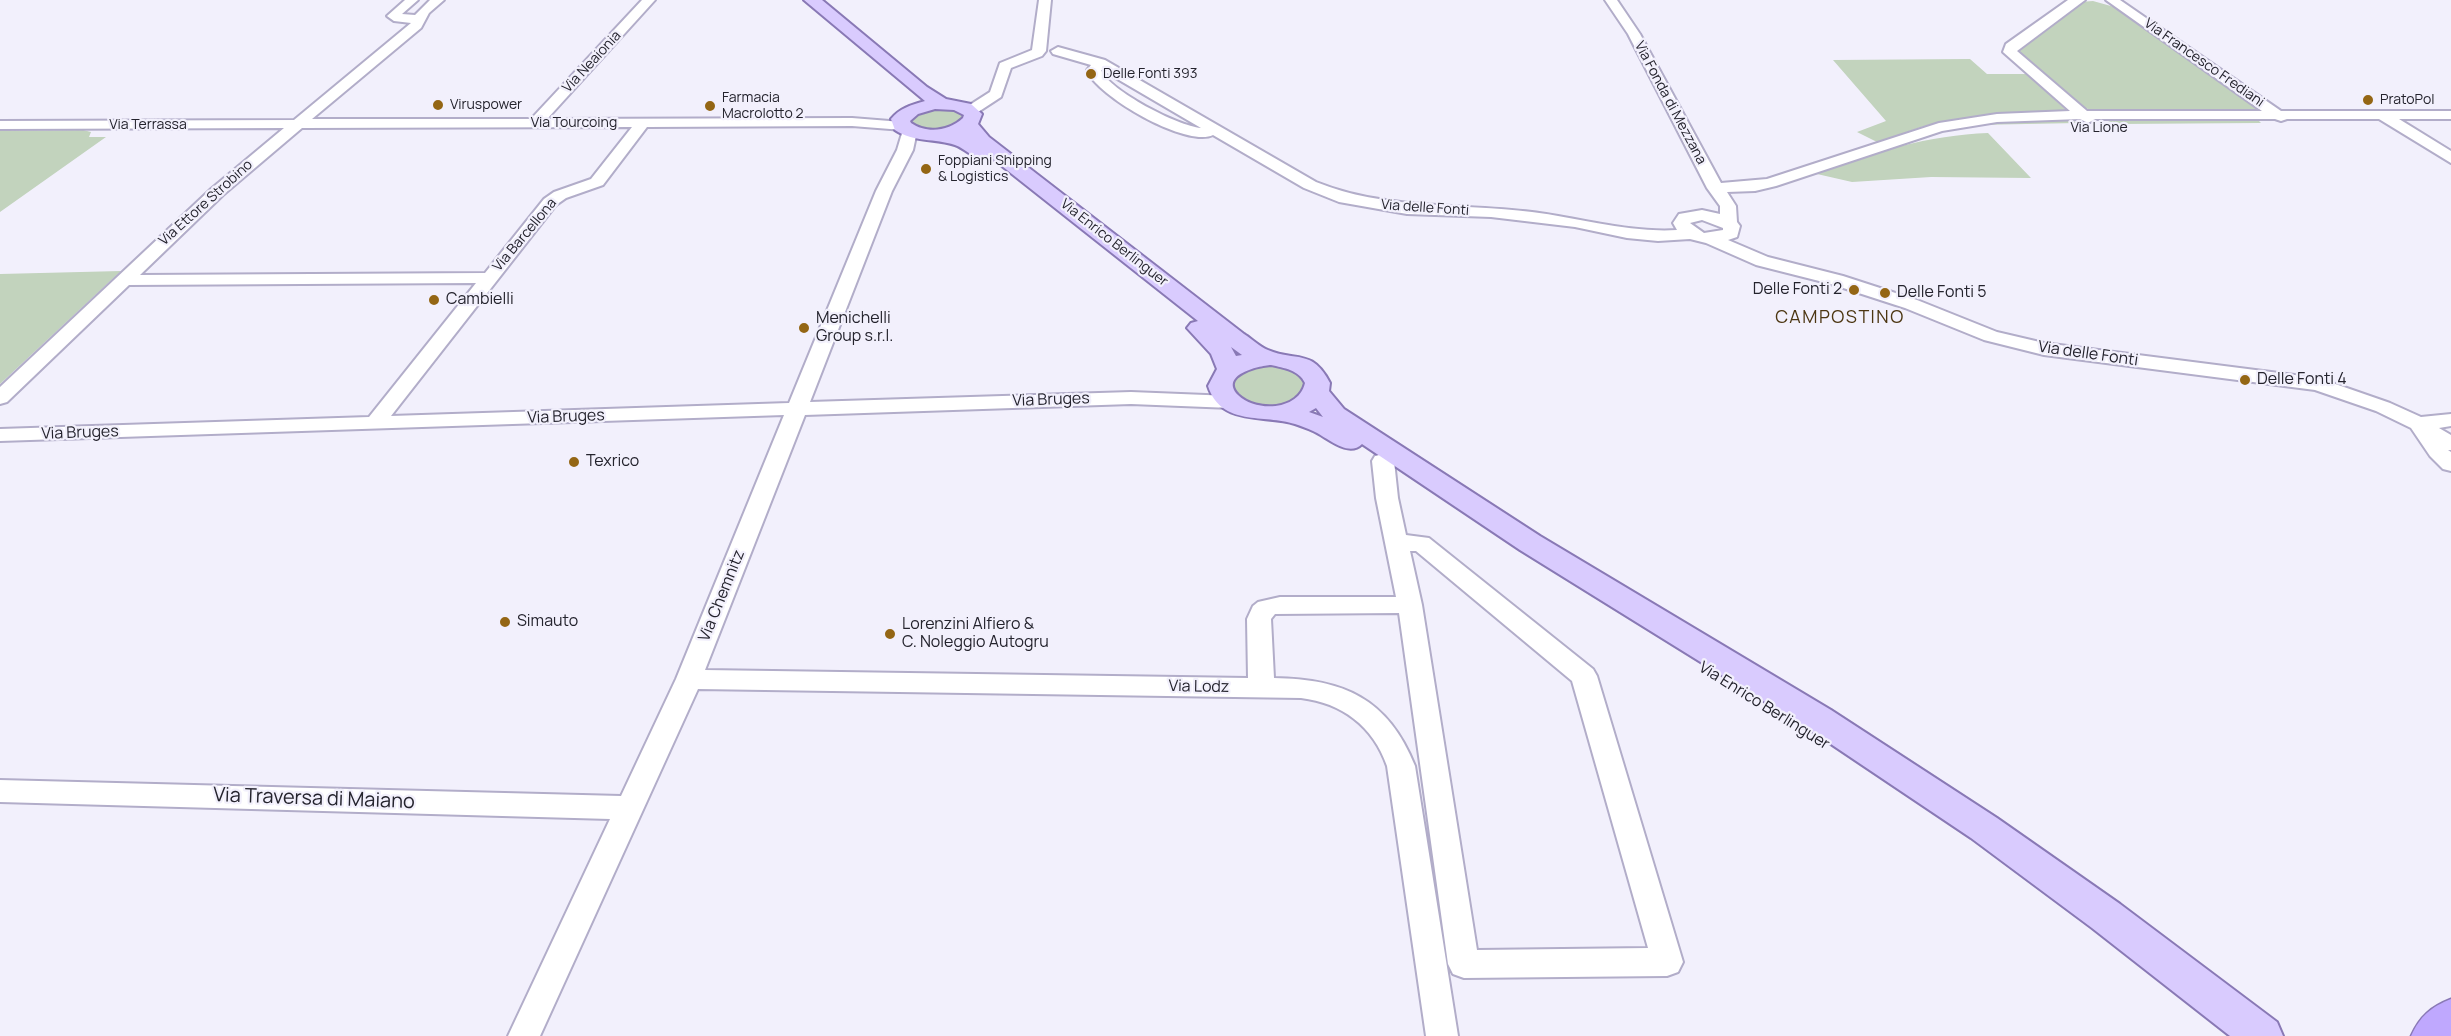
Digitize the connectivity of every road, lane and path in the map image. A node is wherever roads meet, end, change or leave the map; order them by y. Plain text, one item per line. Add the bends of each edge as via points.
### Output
1 (412, 0) edge
2 (438, 0) edge
3 (649, 0) edge
4 (799, 0) edge
5 (812, 0) edge
6 (1045, 0) edge
7 (1611, 0) edge
8 (2079, 0) edge
9 (2112, 0) edge
10 (419, 19) junction
11 (1049, 51) junction
12 (960, 111) junction
13 (2083, 115) junction
14 (2451, 115) edge
15 (2280, 116) junction
16 (2382, 116) junction
17 (535, 123) junction
18 (643, 123) junction
19 (296, 124) junction
20 (0, 125) edge
21 (906, 126) junction
22 (2295, 126) junction
23 (2398, 126) junction
24 (2098, 128) junction
25 (937, 134) junction
26 (1904, 139) junction
27 (2451, 158) edge
28 (1715, 188) junction
29 (1729, 221) junction
30 (1694, 232) junction
31 (1762, 261) junction
32 (489, 278) junction
33 (123, 280) junction
34 (1263, 358) junction
35 (1227, 384) junction
36 (1317, 394) junction
37 (0, 398) edge
38 (797, 409) junction
39 (1284, 412) junction
40 (2451, 420) edge
41 (375, 423) junction
42 (2418, 424) junction
43 (0, 435) edge
44 (2451, 444) edge
45 (1383, 461) junction
46 (2451, 464) edge
47 (1397, 543) junction
48 (1410, 604) junction
49 (689, 679) junction
50 (1261, 688) junction
51 (0, 790) edge
52 (629, 808) junction
53 (2451, 1021) edge
54 (2240, 1030) edge
55 (524, 1036) edge
56 (1442, 1036) edge
57 (2435, 1036) edge

1 - 10 street via 393,15
2 - 10 street, Via Ettore Strobino
3 - 17 street, Via Neaionia
4 - 21 main road via 909,95
5 - 12 main road, Via Enrico Berlinguer via 921,91
6 - 11 street
7 - 28 street, Via Fonda di Mezzana via 1634,34
8 - 13 street via 2009,49
9 - 15 street, Via Francesco Frediani
10 - 19 street, Via Ettore Strobino
11 - 12 street via 1003,67 997,92
11 - 30 street, Via delle Fonti via 1100,63 1095,74 1125,100 1162,121 1201,133 1222,132 1310,185 1339,197 1407,209 1528,215 1645,235
12 - 21 main road
12 - 25 main road, Via Enrico Berlinguer via 958,130
12 - 34 main road, Via Enrico Berlinguer via 982,141
13 - 15 street, Via Lione
13 - 24 street
13 - 26 street, Via Lione via 1977,121 1939,127
14 - 16 street, Via Lione
15 - 16 street, Via Lione
15 - 22 street, Via Francesco Frediani
16 - 23 street
17 - 18 street, Via Tourcoing
17 - 19 street, Via Tourcoing
18 - 21 street, Via Tourcoing via 852,122
18 - 32 street, Via Barcellona via 597,182 553,199
19 - 20 street, Via Terrassa
19 - 33 street, Via Ettore Strobino via 221,187
21 - 25 main road, Via Enrico Berlinguer
21 - 38 street, Via Chemnitz via 888,183
22 - 23 street, Via Lione
22 - 24 street, Via Lione
23 - 27 street
24 - 26 street, Via Lione via 1986,129
25 - 35 main road, Via Enrico Berlinguer via 967,143 982,153 1185,314 1222,351
26 - 28 street, Via Lione via 1770,183
28 - 29 street, Via Fonda di Mezzana
29 - 30 street, Via delle Fonti via 1723,237
29 - 30 street, Via delle Fonti via 1709,215 1689,216
29 - 31 street, Via delle Fonti via 1742,247
30 - 31 street, Via delle Fonti
31 - 42 street, Via delle Fonti via 1911,304 1991,336 2044,349 2318,384 2357,396
32 - 33 street
32 - 41 street, Via Barcellona
33 - 37 street, Via Ettore Strobino
34 - 35 main road, Via Enrico Berlinguer via 1246,361
34 - 36 main road, Via Enrico Berlinguer via 1292,361 1310,369 1319,381
35 - 38 street, Via Bruges via 1131,398
35 - 39 main road, Via Enrico Berlinguer via 1257,412
36 - 39 main road, Via Enrico Berlinguer via 1301,408
36 - 54 main road, Via Enrico Berlinguer via 1335,414 1530,543 1819,719 1984,828 2106,916
38 - 41 street, Via Bruges
38 - 49 street, Via Chemnitz
39 - 45 main road, Via Enrico Berlinguer via 1332,430
40 - 42 street
41 - 43 street, Via Bruges
42 - 44 street, Via delle Fonti
42 - 46 street
45 - 47 street
45 - 54 main road, Via Enrico Berlinguer via 1537,565 1805,730
47 - 48 street
47 - 48 street via 1421,543 1584,676 1667,962 1464,964
48 - 50 street via 1266,608 1259,619
49 - 50 street, Via Lodz
49 - 52 street, Via Chemnitz
50 - 56 street, Via Lodz via 1330,693 1366,712 1391,739 1401,766
51 - 52 street, Via Traversa di Maiano
52 - 55 street, Via Chemnitz
53 - 57 highway

